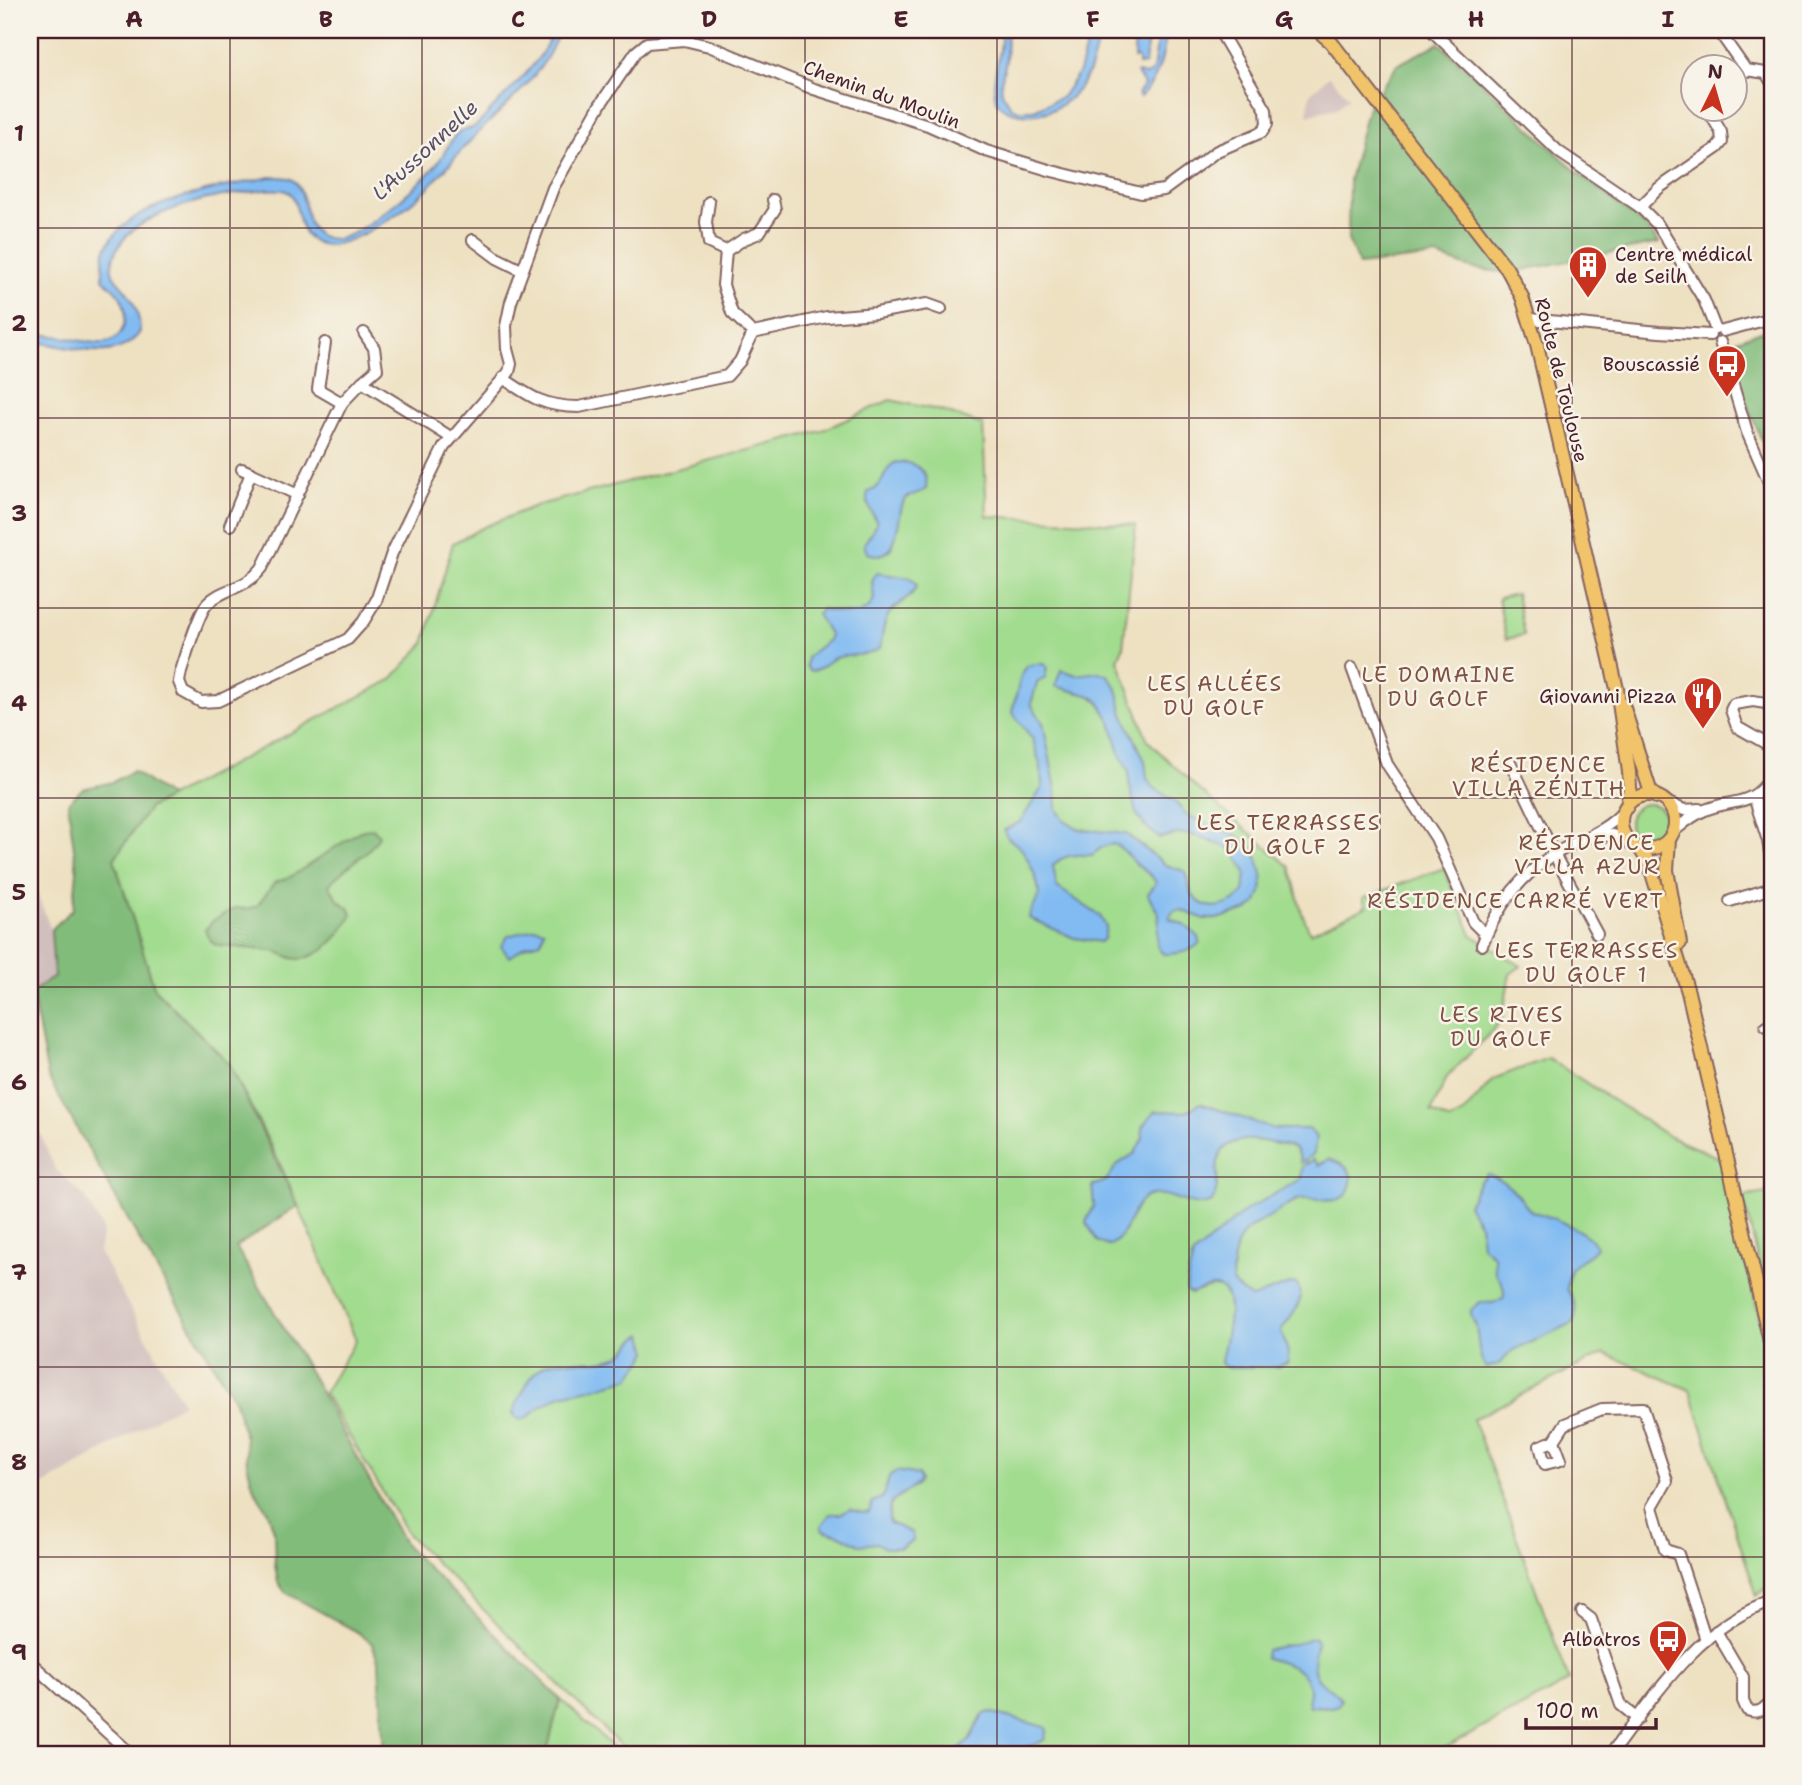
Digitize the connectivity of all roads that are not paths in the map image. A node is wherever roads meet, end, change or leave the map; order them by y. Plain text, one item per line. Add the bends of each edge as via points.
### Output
1 (1219, 30) edge
2 (1308, 30) edge
3 (1317, 30) edge
4 (1432, 30) edge
5 (1718, 30) edge
6 (1733, 52) edge
7 (1337, 53) junction
8 (1750, 71) edge
9 (1772, 83) edge
10 (1715, 122) edge
11 (773, 200) dead end
12 (709, 202) dead end
13 (1640, 206) junction
14 (473, 240) dead end
15 (726, 251) junction
16 (521, 270) junction
17 (941, 309) dead end
18 (1530, 318) junction
19 (1772, 318) edge
20 (364, 333) dead end
21 (752, 333) junction
22 (1717, 334) junction
23 (325, 343) dead end
24 (503, 379) junction
25 (362, 382) junction
26 (342, 403) junction
27 (452, 438) junction
28 (1772, 489) edge
29 (298, 495) junction
30 (230, 525) dead end
31 (1352, 668) dead end
32 (1617, 689) junction
33 (1772, 704) edge
34 (1772, 747) edge
35 (1510, 762) dead end
36 (1772, 776) edge
37 (1754, 797) junction
38 (1661, 799) junction
39 (1625, 809) junction
40 (1706, 810) junction
41 (1671, 836) junction
42 (1587, 838) junction
43 (1634, 844) junction
44 (1554, 854) junction
45 (1772, 865) edge
46 (1772, 888) edge
47 (1730, 901) dead end
48 (1597, 934) dead end
49 (1688, 992) junction
50 (1772, 1350) edge
51 (1554, 1441) dead end
52 (1772, 1594) edge
53 (1772, 1602) edge
54 (1759, 1606) junction
55 (1582, 1612) dead end
56 (1716, 1631) junction
57 (1706, 1640) junction
58 (30, 1662) edge
59 (1772, 1699) edge
60 (1638, 1718) junction
61 (132, 1755) edge
62 (1610, 1755) edge

1 - 16 street, Chemin du Moulin via 1266,110 1267,124 1262,132 1217,152 1164,190 1141,193 986,151 928,125 814,89 709,46 684,40 647,43 600,105 569,158
2 - 7 main road, Route de Toulouse
3 - 7 main road, Route de Toulouse
4 - 13 street via 1559,152
5 - 6 street
7 - 18 main road, Route de Toulouse via 1495,251
8 - 9 street via 1766,73
10 - 13 street via 1722,142
11 - 15 street via 775,209 759,233
12 - 15 street via 709,243
13 - 22 street via 1680,260 1704,300
14 - 16 street
15 - 21 street via 723,285 732,313
16 - 24 street, Chemin du Moulin via 506,326 511,363
17 - 21 street via 927,304 827,317
18 - 22 street
18 - 32 main road, Route de Toulouse
19 - 22 street
20 - 25 street via 374,348 377,369
21 - 24 street via 740,361 727,376 579,407 538,402
22 - 28 street via 1747,432
23 - 26 street via 318,389
24 - 27 street
25 - 26 street
25 - 27 street
26 - 29 street
27 - 29 street via 393,554 376,601 348,639 234,695 201,702 183,692 180,682 206,605 257,575
29 - 30 street via 246,471
31 - 44 street via 1387,764 1436,838 1484,940 1515,886
32 - 38 main road, Route de Toulouse via 1650,790
32 - 39 main road, Route de Toulouse via 1629,772
33 - 34 street via 1754,701 1734,704 1731,710 1737,727
35 - 44 street
36 - 37 street
37 - 40 street
37 - 45 street
38 - 39 main road via 1643,796
38 - 40 street via 1684,810
38 - 41 main road via 1675,819
39 - 42 street via 1608,827
39 - 43 main road via 1622,824
40 - 41 street via 1686,819
41 - 43 main road via 1658,847
41 - 49 main road via 1667,870
42 - 43 street via 1612,835
42 - 44 street
43 - 49 main road via 1649,863
44 - 48 street
46 - 47 street
49 - 50 main road
51 - 57 street via 1565,1424 1602,1409 1643,1408 1667,1480 1652,1507 1665,1550 1678,1554
52 - 54 street
53 - 54 street
54 - 56 street
55 - 60 street via 1591,1619 1621,1705
56 - 57 street
56 - 59 street via 1743,1677 1747,1710 1759,1712
57 - 60 street
58 - 61 street
60 - 62 street

